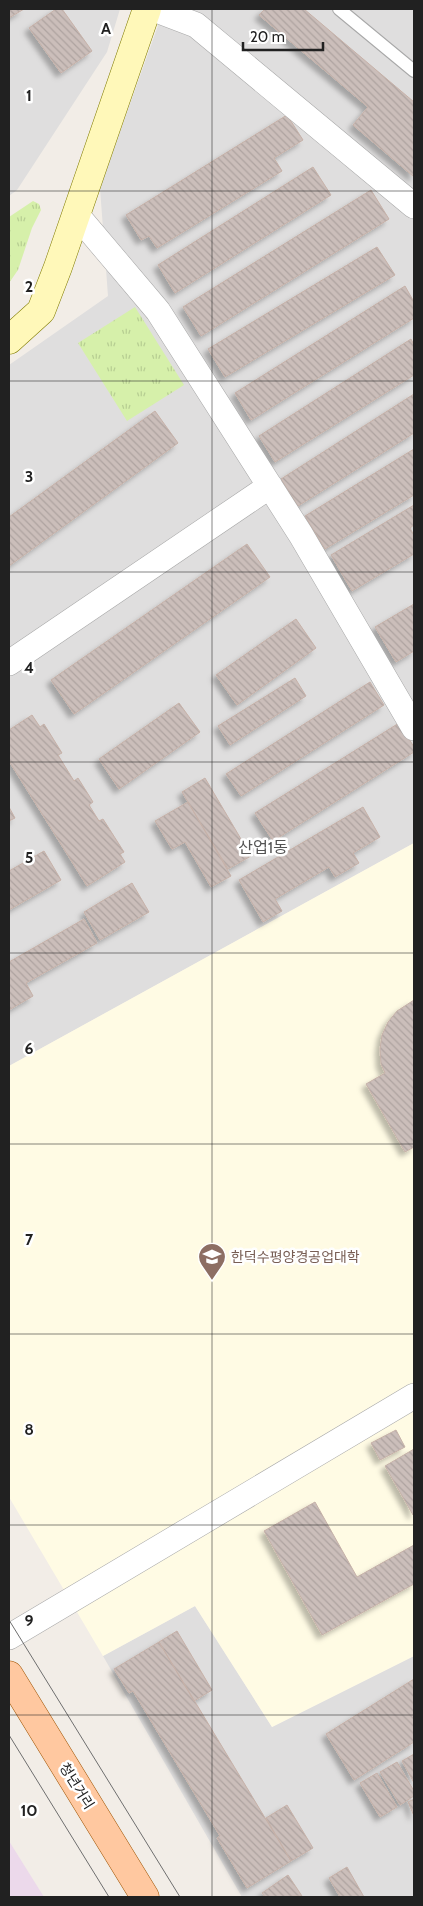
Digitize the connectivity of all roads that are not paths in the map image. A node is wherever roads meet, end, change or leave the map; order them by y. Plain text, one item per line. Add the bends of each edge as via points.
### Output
1 (147, 9) edge
2 (154, 9) edge
3 (339, 9) edge
4 (414, 71) edge
5 (414, 206) edge
6 (76, 214) junction
7 (9, 340) edge
8 (270, 486) junction
9 (11, 657) edge
10 (414, 728) edge
11 (414, 1396) edge
12 (9, 1637) edge
13 (9, 1675) edge
14 (145, 1897) edge

1 - 6 street
2 - 5 street via 196,25
3 - 4 lane
6 - 7 street via 41,311
6 - 8 street via 158,311
8 - 9 street
8 - 10 street
11 - 12 street
13 - 14 main road, 청년거리

